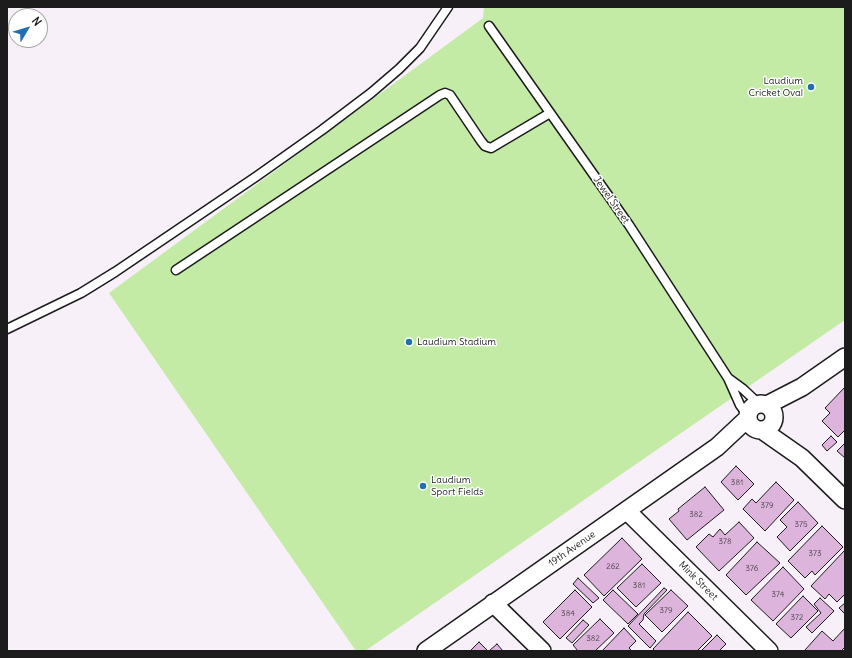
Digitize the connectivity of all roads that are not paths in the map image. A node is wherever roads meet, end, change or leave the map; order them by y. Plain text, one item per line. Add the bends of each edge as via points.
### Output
1 (448, 7) edge
2 (489, 26) dead end
3 (550, 113) junction
4 (176, 270) dead end
5 (7, 329) edge
6 (845, 358) edge
7 (728, 378) junction
8 (761, 418) junction
9 (845, 500) edge
10 (627, 511) junction
11 (493, 603) junction
12 (426, 651) edge
13 (542, 651) edge
14 (769, 651) edge

1 - 5 lane via 420,48 399,69 322,130 115,272 81,293
2 - 3 lane, Jewel Street
3 - 4 lane via 491,148 481,141 450,95 440,95
3 - 7 lane, Jewel Street via 629,225
6 - 8 street, 19th Avenue
7 - 8 lane, Jewel Street via 743,389
7 - 8 lane, Jewel Street via 740,405
8 - 9 street, Jewel Street
8 - 10 street, 19th Avenue
10 - 11 street, 19th Avenue
10 - 14 street, Mink Street
11 - 12 street, 19th Avenue
11 - 13 street

